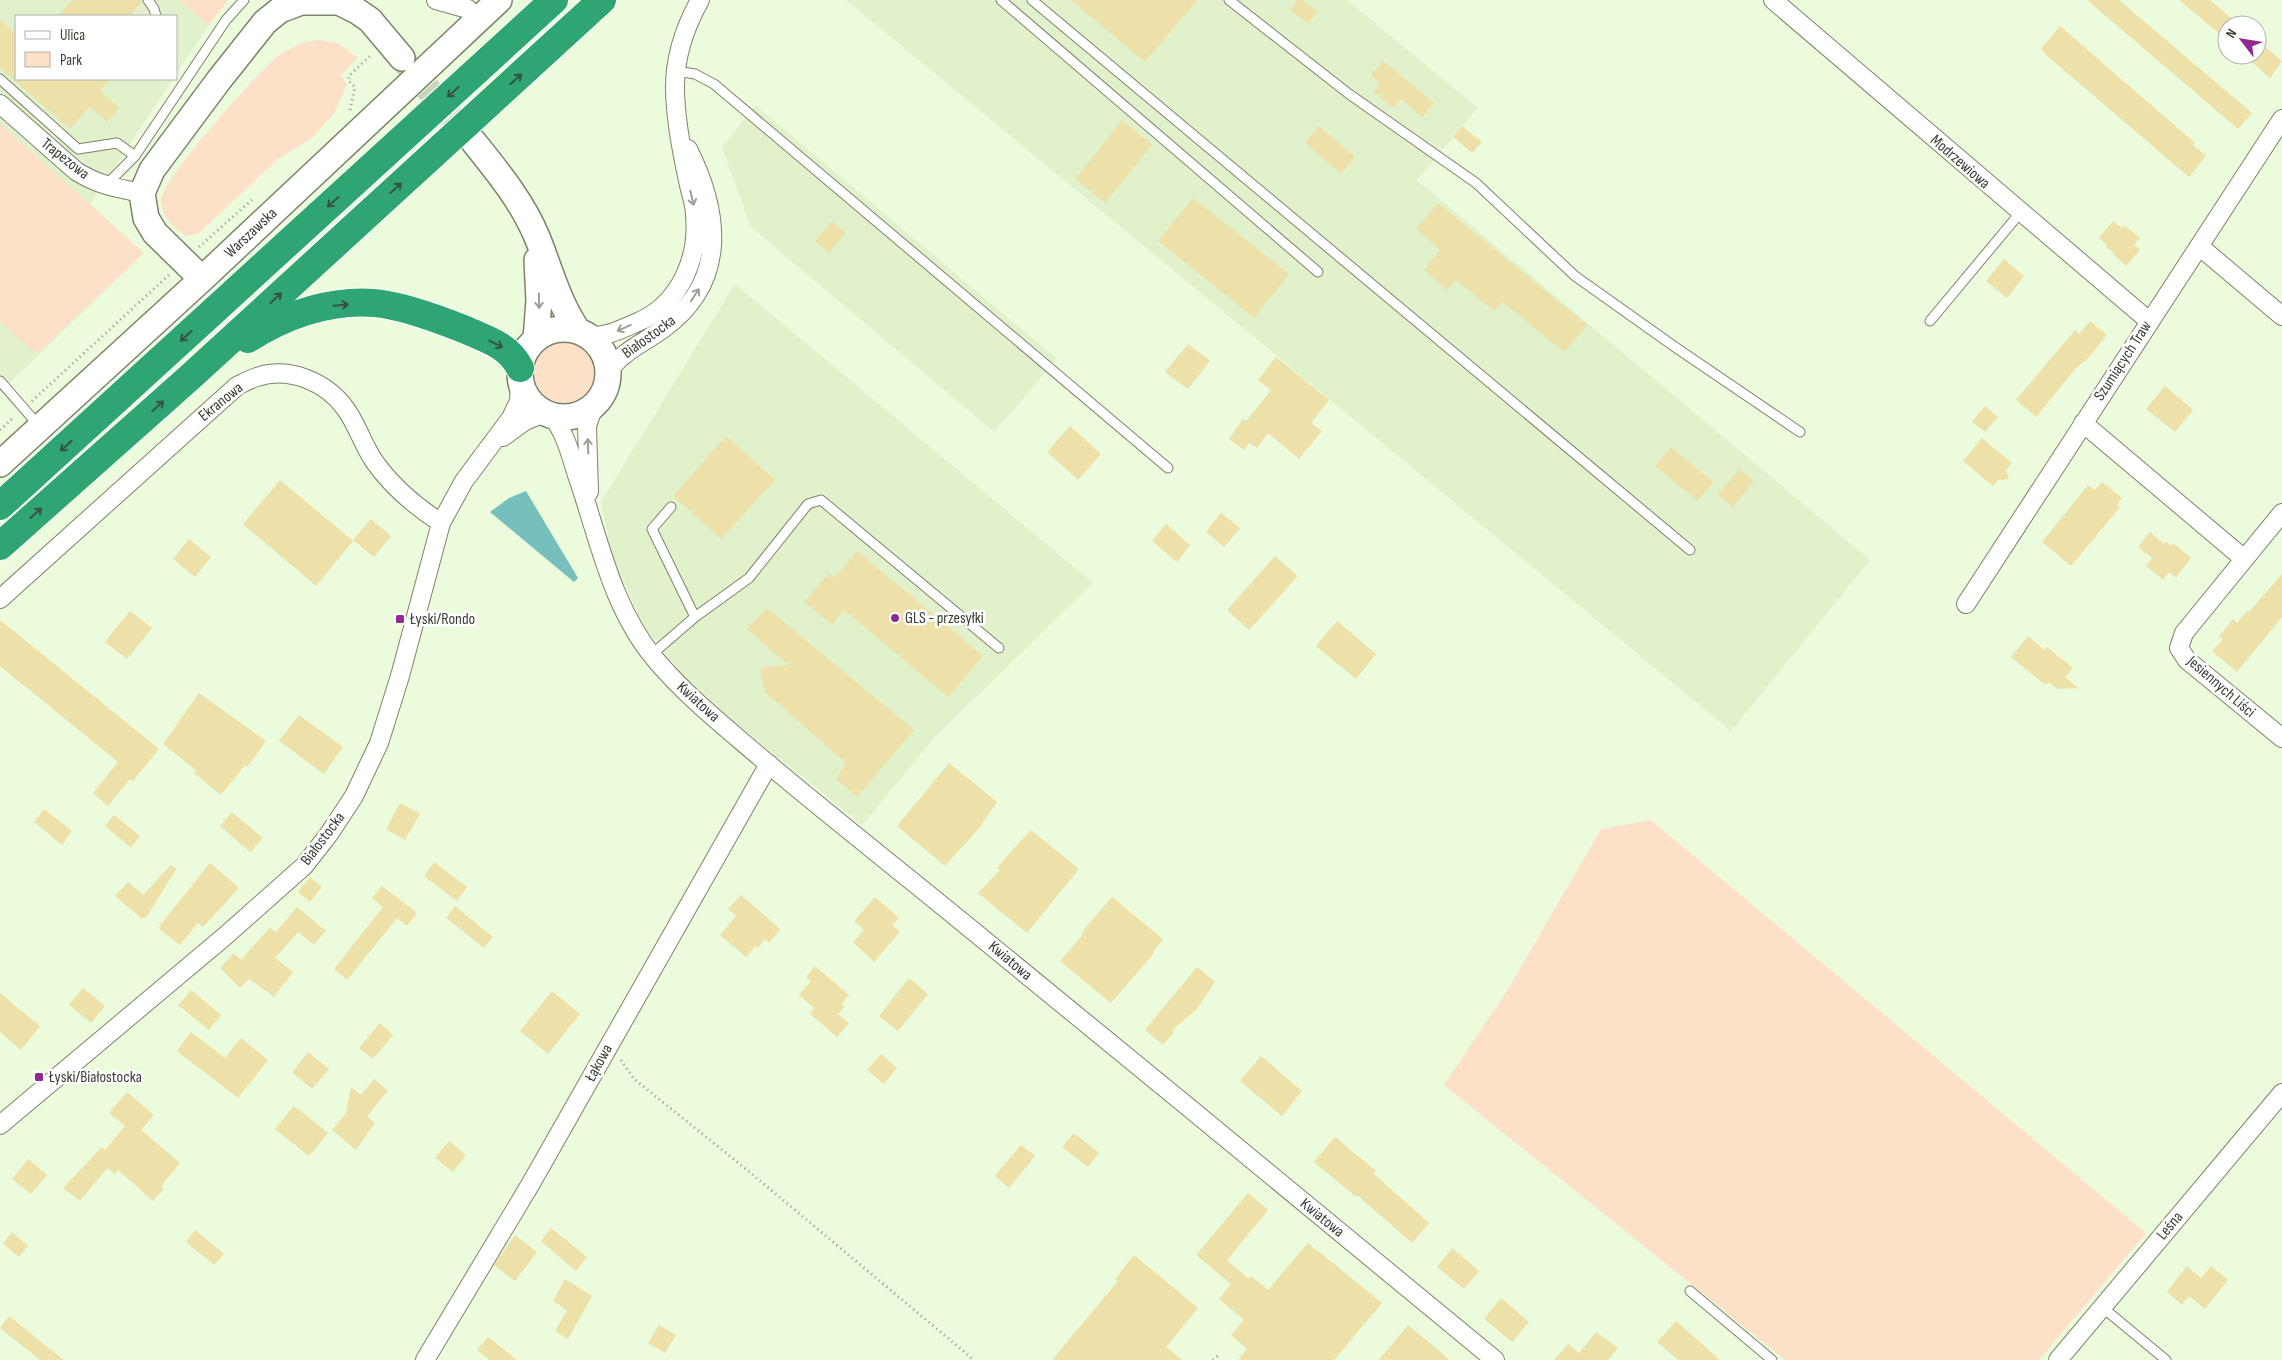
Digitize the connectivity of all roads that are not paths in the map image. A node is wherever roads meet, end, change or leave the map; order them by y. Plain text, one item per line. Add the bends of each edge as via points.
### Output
1 (148, 0) edge
2 (244, 0) edge
3 (436, 0) edge
4 (500, 0) edge
5 (554, 0) edge
6 (602, 0) edge
7 (700, 0) edge
8 (1001, 0) edge
9 (1032, 0) edge
10 (1229, 0) edge
11 (1774, 0) edge
12 (156, 15) edge
13 (479, 20) junction
14 (391, 58) tunnel mouth
15 (676, 71) junction
16 (0, 79) edge
17 (179, 82) edge
18 (0, 104) edge
19 (2282, 119) edge
20 (680, 133) junction
21 (473, 141) tunnel mouth
22 (135, 156) junction
23 (105, 186) junction
24 (142, 193) junction
25 (2020, 213) junction
26 (536, 235) junction
27 (2199, 246) junction
28 (1318, 272) dead end
29 (202, 279) junction
30 (2282, 316) edge
31 (1930, 321) dead end
32 (2149, 321) junction
33 (583, 334) junction
34 (536, 339) junction
35 (520, 375) junction
36 (189, 378) junction
37 (0, 381) edge
38 (604, 384) junction
39 (548, 414) junction
40 (2083, 423) junction
41 (40, 427) junction
42 (1800, 432) dead end
43 (490, 446) junction
44 (0, 464) edge
45 (1168, 468) dead end
46 (0, 506) edge
47 (671, 507) dead end
48 (590, 512) junction
49 (2282, 512) edge
50 (441, 523) junction
51 (0, 546) edge
52 (1690, 550) dead end
53 (2244, 558) junction
54 (0, 600) edge
55 (1966, 604) dead end
56 (695, 617) junction
57 (1000, 648) dead end
58 (651, 655) junction
59 (2282, 738) edge
60 (769, 764) junction
61 (2282, 1092) edge
62 (0, 1125) edge
63 (1690, 1292) dead end
64 (2102, 1307) junction
65 (425, 1360) edge
66 (1495, 1360) edge
67 (1772, 1360) edge
68 (2058, 1360) edge
69 (2166, 1360) edge

1 - 12 lane
2 - 17 lane
3 - 13 street via 468,9
4 - 13 street, Warszawska
5 -> 46 highway
36 -> 6 highway
7 - 15 street, Białostocka via 681,42
8 - 28 lane
9 - 52 lane
10 - 42 lane via 1349,94 1476,183 1575,276
11 - 25 street, Modrzewiowa
13 - 29 street, Warszawska
14 - 24 street via 370,20 339,2 301,2 280,10 265,22 219,80 152,170
15 - 20 street, Białostocka via 676,110
15 - 45 lane via 695,74 714,84
16 - 22 lane via 78,149 117,143
17 - 22 lane
18 - 23 street, Trapezowa via 76,170
19 - 27 street, Szumiących Traw
20 -> 33 street, Białostocka via 695,213 696,236 686,275 661,309 647,318 608,335
38 -> 20 street, Białostocka via 620,357 664,329 684,311 708,270 714,243 712,215 702,176
21 - 26 street via 505,181
22 - 23 lane
23 - 24 street, Trapezowa
24 - 29 street via 146,218 155,233
25 - 31 lane
25 - 32 street, Modrzewiowa
26 - 33 street via 560,300
26 -> 34 street via 539,301
27 - 30 street
27 - 32 street, Szumiących Traw
29 - 41 street, Warszawska
32 - 40 street, Szumiących Traw
33 - 34 street via 556,330
33 - 38 street via 602,352
34 - 35 street via 524,355
36 -> 35 highway via 280,320 315,308 375,303 436,318 497,343 514,357
35 - 39 street via 529,400
35 - 43 street, Białostocka via 519,401
51 -> 36 highway
37 - 41 lane
38 - 39 street via 595,404 575,416
48 -> 38 street, Kwiatowa via 587,426
39 - 43 street, Białostocka via 526,422
39 - 48 street, Kwiatowa via 558,423
40 - 53 street
40 - 55 street, Szumiących Traw
41 - 44 street, Warszawska
43 - 50 street, Białostocka via 464,481
47 - 56 lane via 652,529
48 - 58 street, Kwiatowa via 600,552 614,587 629,620
49 - 53 street, Jesiennych Liści
50 - 54 street, Ekranowa via 394,487 374,461 345,409 329,391 307,378 283,373 259,376 237,386
50 - 62 street, Białostocka via 379,743 354,796 329,834 304,866 224,937
53 - 59 street, Jesiennych Liści via 2184,633 2179,648 2187,660
56 - 57 lane via 749,578 808,504 821,500
56 - 58 lane
58 - 60 street, Kwiatowa via 684,691
60 - 65 street, Łąkowa via 530,1185
60 - 66 street, Kwiatowa
61 - 64 street, Leśna
63 - 67 lane
64 - 68 street, Leśna
64 - 69 lane

